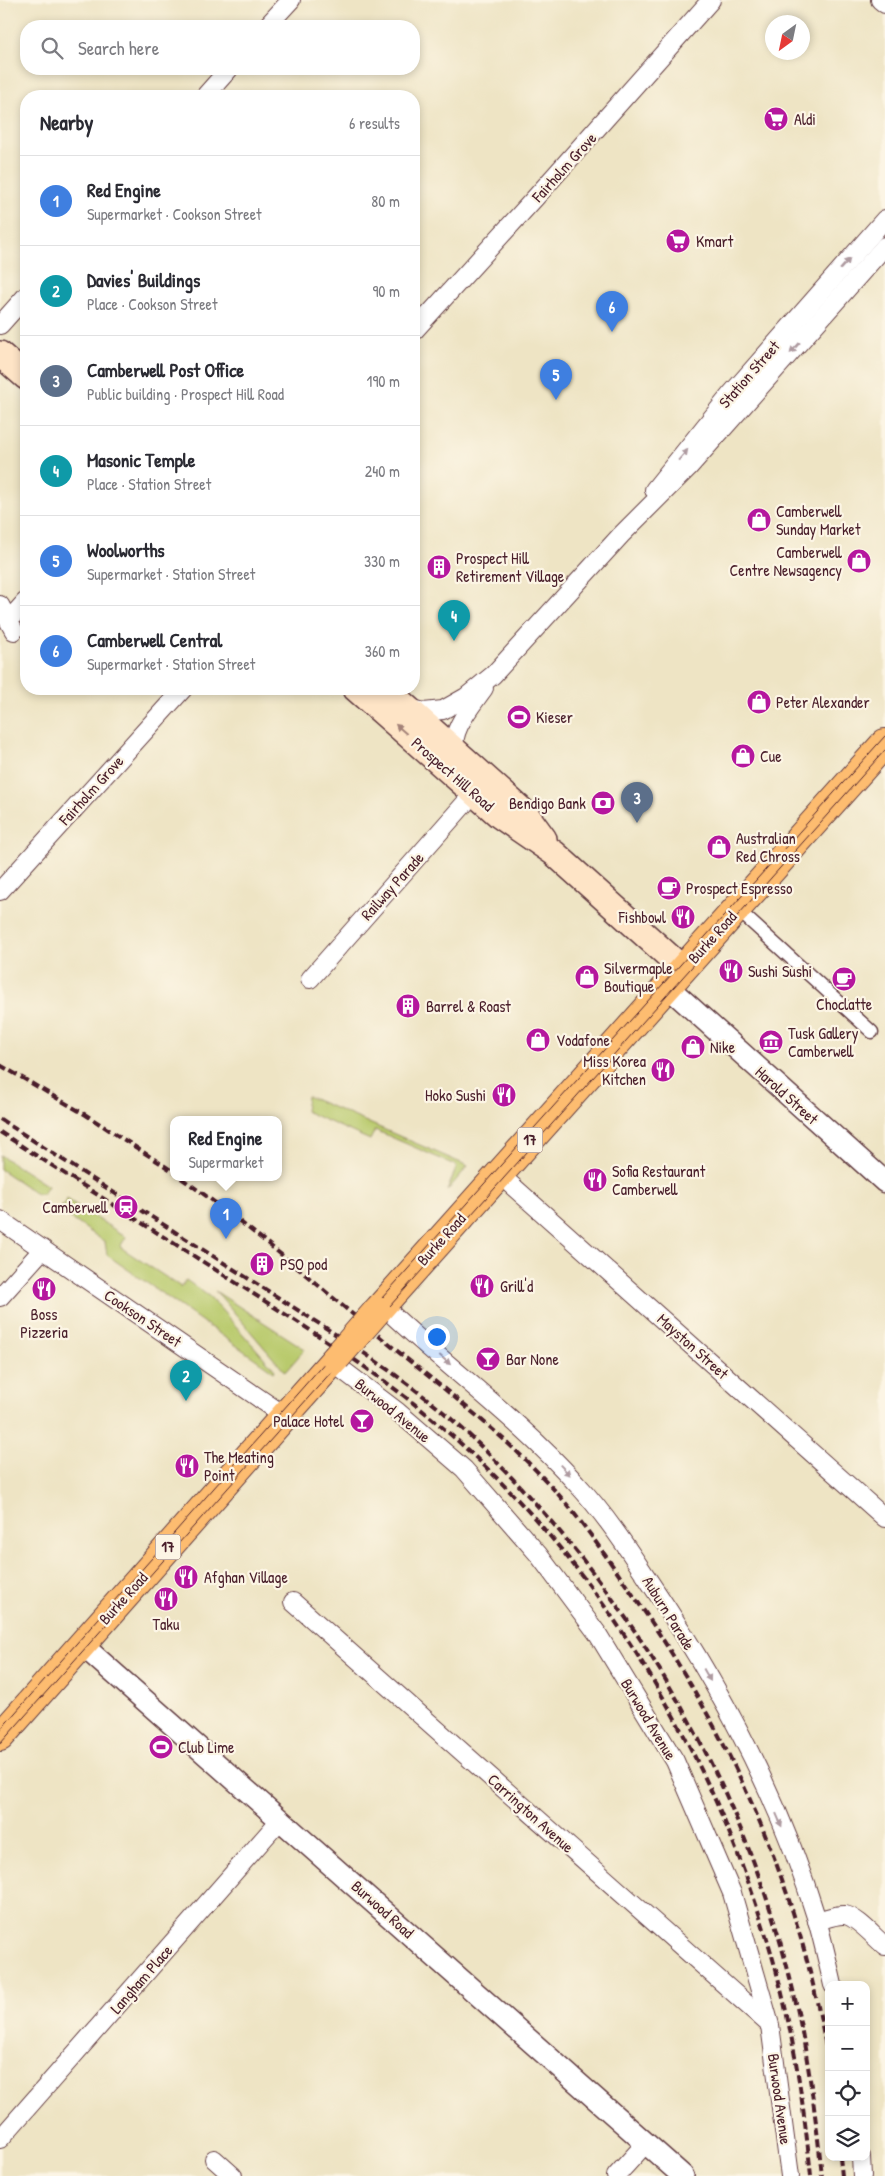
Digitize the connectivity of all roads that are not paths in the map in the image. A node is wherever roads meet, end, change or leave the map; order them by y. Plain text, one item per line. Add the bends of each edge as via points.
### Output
1 (291, 0) edge
2 (711, 0) edge
3 (880, 0) edge
4 (885, 4) edge
5 (273, 20) edge
6 (224, 75) edge
7 (210, 90) edge
8 (885, 219) edge
9 (885, 246) edge
10 (823, 288) junction
11 (837, 301) junction
12 (20, 303) edge
13 (803, 312) junction
14 (420, 324) edge
15 (817, 324) junction
16 (0, 325) edge
17 (0, 354) edge
18 (756, 365) junction
19 (20, 372) edge
20 (770, 377) junction
21 (709, 434) junction
22 (20, 607) edge
23 (8, 619) edge
24 (493, 675) junction
25 (178, 695) edge
26 (376, 695) edge
27 (380, 695) edge
28 (405, 706) junction
29 (452, 706) junction
30 (430, 729) junction
31 (885, 743) edge
32 (452, 760) junction
33 (480, 786) junction
34 (0, 891) edge
35 (737, 909) junction
36 (310, 978) dead end
37 (675, 978) junction
38 (872, 1032) dead end
39 (499, 1174) junction
40 (885, 1182) edge
41 (0, 1220) edge
42 (42, 1250) junction
43 (0, 1297) edge
44 (380, 1308) junction
45 (334, 1360) junction
46 (285, 1416) junction
47 (885, 1518) edge
48 (293, 1602) dead end
49 (81, 1644) junction
50 (0, 1737) edge
51 (281, 1819) junction
52 (817, 1921) junction
53 (885, 1946) edge
54 (832, 1981) edge
55 (770, 2025) junction
56 (0, 2139) edge
57 (646, 2143) junction
58 (214, 2159) dead end
59 (861, 2161) edge
60 (233, 2176) edge
61 (616, 2176) edge
62 (682, 2176) edge
63 (790, 2176) edge
64 (862, 2176) edge

1 - 5 street
2 - 14 street, Fairholm Grove
3 - 4 street
6 - 7 street
10 -> 8 street, Station Street
9 - 11 street, Station Street
10 - 11 street
10 - 13 street, Station Street
11 - 15 street, Station Street
12 - 16 street
13 - 15 street
13 - 18 street, Station Street
15 -> 20 street, Station Street
17 - 19 main road
18 - 20 street
18 - 21 street, Station Street
20 - 21 street, Station Street
21 - 24 street, Station Street via 667,491 621,534
22 - 23 street
24 - 29 street, Station Street
24 - 32 street, Station Street via 456,730
25 - 34 street, Fairholm Grove
32 -> 26 main road, Prospect Hill Road
27 - 28 main road, Prospect Hill Road
28 - 29 street, Station Street via 424,712
28 - 30 main road, Prospect Hill Road
29 - 30 street, Station Street via 436,718
30 - 32 main road via 431,742
31 - 35 main road, Burke Road / 17
32 - 33 main road, Prospect Hill Road
33 - 36 street, Railway Parade
33 - 37 main road, Prospect Hill Road via 504,819 554,854
35 - 37 main road, Burke Road / 17
35 - 38 street
37 - 39 main road, Burke Road / 17
37 - 40 street, Harold Street
39 - 44 main road, Burke Road / 17
39 - 47 street, Mayston Street
41 - 42 street, Cookson Street
42 - 43 street
42 - 46 street, Cookson Street
44 - 45 main road, Burke Road / 17, bridge
44 -> 52 street, Auburn Parade via 482,1392 558,1464 596,1505 627,1548 695,1654 743,1742 795,1858
45 - 46 main road, Burke Road / 17
45 - 55 street, Burwood Avenue via 464,1469 538,1554 597,1633 675,1761 732,1893
46 - 49 main road, Burke Road / 17
48 - 55 street, Carrington Avenue
49 - 50 main road, Burke Road / 17
49 - 51 street, Burwood Road
51 - 56 street, Langham Place
51 - 57 street, Burwood Road
52 - 53 street via 847,1915
52 - 54 street, Auburn Parade
55 - 63 street, Burwood Avenue
57 - 61 street
57 - 62 street, Burwood Road
58 - 60 street
59 - 64 street

